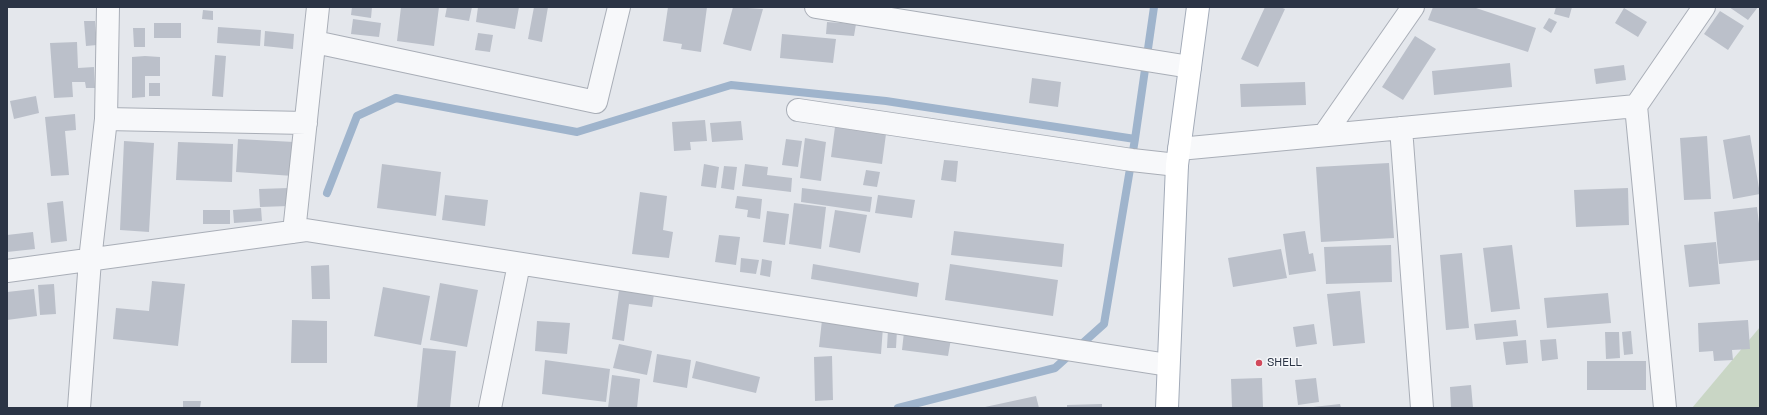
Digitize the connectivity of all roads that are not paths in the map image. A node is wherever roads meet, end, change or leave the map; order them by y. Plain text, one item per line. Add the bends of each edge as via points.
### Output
1 (108, 7) edge
2 (318, 7) edge
3 (619, 7) edge
4 (816, 7) edge
5 (1198, 7) edge
6 (1413, 7) edge
7 (1704, 7) edge
8 (314, 42) junction
9 (1190, 67) junction
10 (1636, 106) junction
11 (798, 110) dead end
12 (106, 119) junction
13 (306, 123) junction
14 (1401, 128) junction
15 (1324, 135) junction
16 (1178, 157) junction
17 (294, 232) junction
18 (90, 260) junction
19 (519, 264) junction
20 (7, 271) edge
21 (1168, 365) junction
22 (79, 408) edge
23 (490, 408) edge
24 (1167, 408) edge
25 (1422, 408) edge
26 (1665, 408) edge

1 - 12 street
2 - 8 street
3 - 8 street via 596,102
4 - 9 street
5 - 9 main road
6 - 15 street
7 - 10 street
8 - 13 street
9 - 16 main road
10 - 14 street
10 - 26 street
11 - 16 street via 1124,159
12 - 13 street
12 - 18 street
13 - 17 street
14 - 15 street
14 - 25 street
15 - 16 street
16 - 21 main road
17 - 18 street
17 - 19 street via 306,230
18 - 20 street
18 - 22 street
19 - 21 street
19 - 23 street
21 - 24 main road

